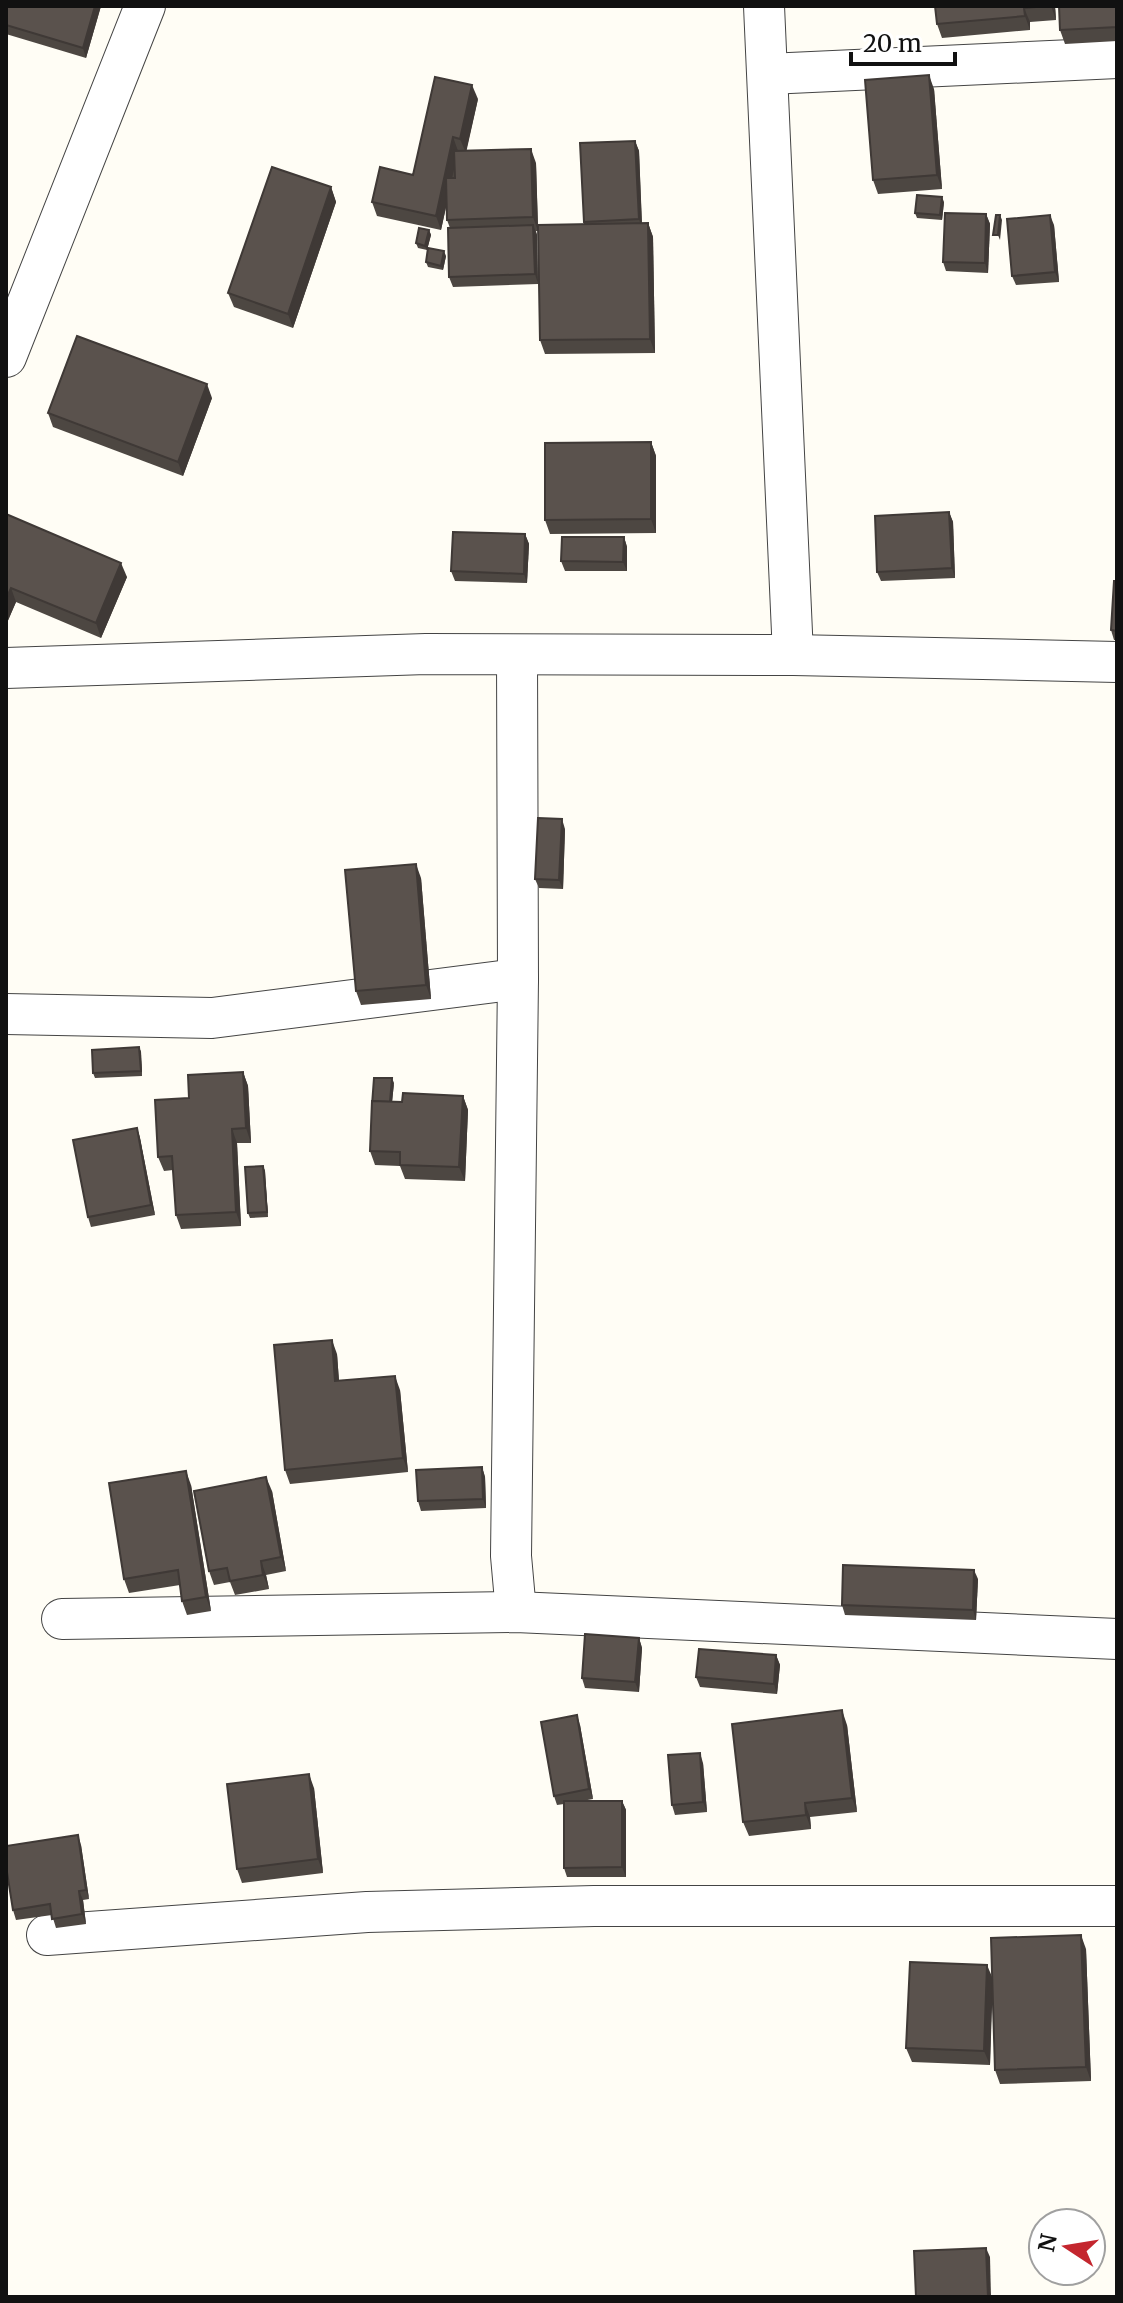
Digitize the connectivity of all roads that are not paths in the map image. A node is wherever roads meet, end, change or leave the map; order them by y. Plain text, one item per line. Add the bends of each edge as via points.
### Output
1 (145, 6) edge
2 (764, 6) edge
3 (1117, 58) edge
4 (768, 74) junction
5 (6, 357) edge
6 (517, 655) junction
7 (793, 655) junction
8 (1117, 662) edge
9 (6, 668) edge
10 (518, 979) junction
11 (6, 1014) edge
12 (516, 1612) junction
13 (62, 1619) dead end
14 (1117, 1639) edge
15 (1117, 1906) edge
16 (47, 1935) dead end

1 - 5 street
2 - 4 street
3 - 4 street
4 - 7 street
6 - 7 street
6 - 9 street
6 - 10 street
7 - 8 street
10 - 11 street via 212,1018
10 - 12 street via 511,1556
12 - 13 street
12 - 14 street
15 - 16 street via 564,1906 367,1912

